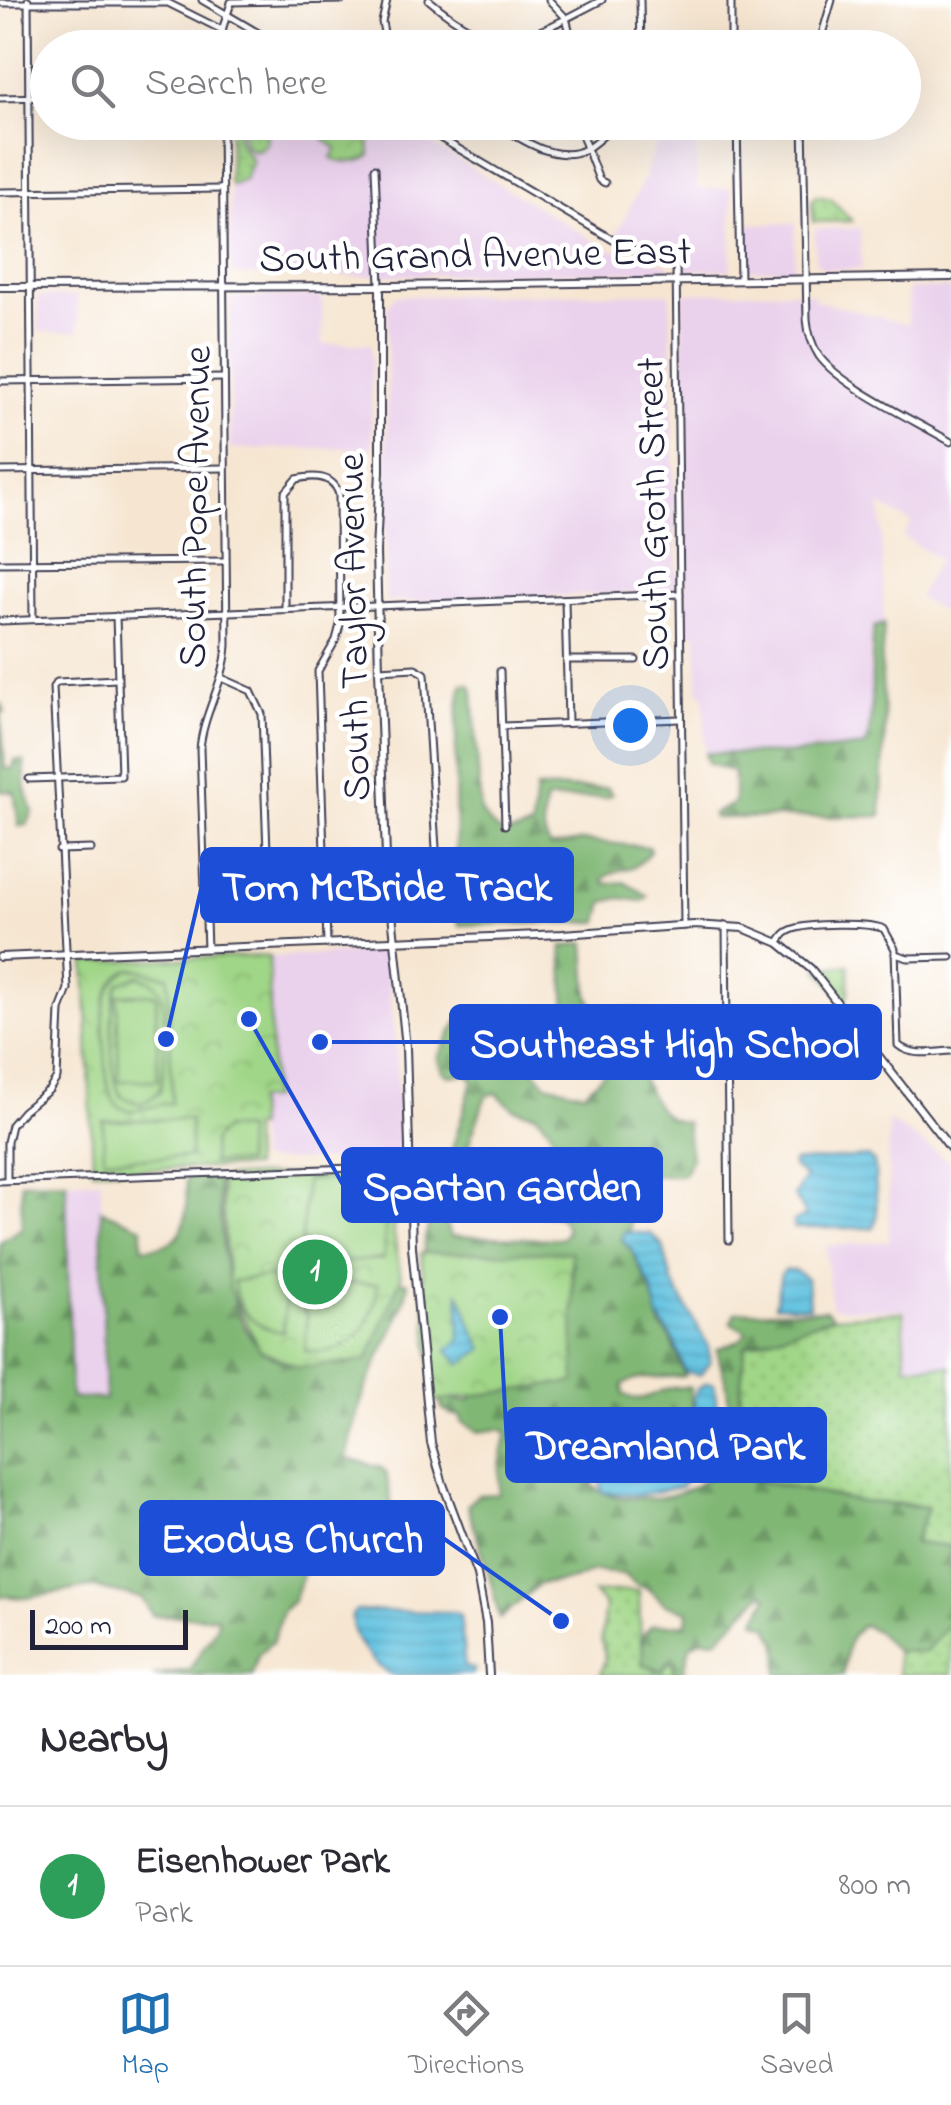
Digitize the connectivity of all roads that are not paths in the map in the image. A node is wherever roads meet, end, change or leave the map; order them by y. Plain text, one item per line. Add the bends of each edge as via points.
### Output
1 (202, 0) edge
2 (343, 0) edge
3 (387, 0) edge
4 (429, 0) edge
5 (549, 0) edge
6 (602, 0) edge
7 (640, 0) edge
8 (730, 0) edge
9 (832, 0) edge
10 (28, 1) edge
11 (231, 1) edge
12 (287, 1) edge
13 (0, 2) edge
14 (227, 15) junction
15 (566, 18) junction
16 (222, 30) joint
17 (253, 30) edge
18 (384, 30) edge
19 (471, 30) edge
20 (539, 30) edge
21 (569, 30) edge
22 (641, 30) edge
23 (731, 30) edge
24 (823, 30) edge
25 (0, 98) edge
26 (29, 98) junction
27 (222, 140) edge
28 (442, 140) edge
29 (526, 140) edge
30 (583, 140) edge
31 (597, 140) edge
32 (737, 140) edge
33 (803, 140) edge
34 (586, 149) junction
35 (375, 168) dead end
36 (605, 183) dead end
37 (223, 189) junction
38 (0, 192) edge
39 (30, 192) junction
40 (951, 277) edge
41 (807, 279) junction
42 (740, 280) junction
43 (676, 282) junction
44 (224, 285) junction
45 (380, 286) junction
46 (0, 287) edge
47 (30, 287) junction
48 (224, 378) junction
49 (0, 380) edge
50 (31, 380) junction
51 (951, 442) edge
52 (224, 468) junction
53 (32, 470) junction
54 (0, 471) edge
55 (225, 561) junction
56 (0, 563) edge
57 (34, 563) junction
58 (680, 594) junction
59 (565, 599) junction
60 (377, 607) junction
61 (340, 608) junction
62 (286, 610) junction
63 (226, 612) junction
64 (116, 616) junction
65 (33, 620) junction
66 (0, 621) edge
67 (567, 660) junction
68 (636, 660) dead end
69 (379, 670) junction
70 (500, 672) dead end
71 (222, 678) junction
72 (118, 680) junction
73 (681, 719) junction
74 (568, 723) junction
75 (503, 726) junction
76 (56, 778) junction
77 (30, 779) dead end
78 (505, 825) dead end
79 (91, 849) dead end
80 (59, 850) junction
81 (388, 874) junction
82 (326, 892) junction
83 (684, 926) junction
84 (726, 926) junction
85 (395, 940) junction
86 (779, 943) junction
87 (328, 944) junction
88 (207, 949) junction
89 (67, 954) junction
90 (895, 954) junction
91 (0, 957) edge
92 (951, 957) edge
93 (951, 1051) edge
94 (951, 1149) edge
95 (408, 1166) junction
96 (4, 1180) edge
97 (729, 1240) dead end
98 (489, 1675) edge

1 - 14 street
2 - 12 street
3 - 18 street
4 - 19 street
5 - 15 street
6 - 15 street
7 - 22 street
8 - 23 street
9 - 24 street
10 - 13 street
10 - 16 street via 168,2
10 - 26 street
11 - 12 street
11 - 14 street
14 - 16 street
14 - 17 street
15 - 20 street
15 - 21 street
25 - 26 street
26 - 39 street
27 - 37 street, South Pope Avenue
28 - 43 street via 613,240 671,258
29 - 34 street via 544,150
30 - 34 street
31 - 34 street
32 - 42 street
33 - 41 street
34 - 36 street
35 - 45 street, South Taylor Avenue
37 - 39 street
37 - 44 street, South Pope Avenue
38 - 39 street
39 - 47 street
40 - 41 street, South Grand Avenue East
41 - 42 street, South Grand Avenue East
41 - 51 street via 808,328 821,358
42 - 43 street, South Grand Avenue East
43 - 45 street, South Grand Avenue East
43 - 58 street, South Groth Street
44 - 45 street, South Grand Avenue East
44 - 47 street, South Grand Avenue East
44 - 48 street, South Pope Avenue
45 - 60 street, South Taylor Avenue
46 - 47 street, South Grand Avenue East
47 - 50 street
48 - 50 street
48 - 52 street, South Pope Avenue
49 - 50 street
50 - 53 street
52 - 53 street
52 - 55 street, South Pope Avenue
53 - 54 street
53 - 57 street
55 - 57 street
55 - 63 street, South Pope Avenue
56 - 57 street
57 - 65 street
58 - 59 street
58 - 73 street, South Groth Street
59 - 60 street
59 - 67 street
60 - 61 street
60 - 69 street, South Taylor Avenue
61 - 62 street
61 - 62 street via 338,492 328,480 313,477 293,481 285,493
61 - 82 street via 338,633 318,672
62 - 63 street
63 - 64 street
63 - 71 street, South Pope Avenue
64 - 65 street
64 - 72 street
65 - 66 street
67 - 68 street
67 - 74 street
69 - 81 street, South Taylor Avenue
69 - 81 street via 427,672 438,864 434,872
70 - 75 street
71 - 82 street via 250,691 262,714 270,868 293,890
71 - 88 street, South Pope Avenue via 200,749
72 - 76 street via 121,776
72 - 76 street via 52,682
73 - 74 street
73 - 83 street, South Groth Street
74 - 75 street
75 - 78 street
76 - 77 street
76 - 80 street
79 - 80 street
80 - 89 street
81 - 85 street, South Taylor Avenue
82 - 87 street
83 - 84 street
83 - 85 street
84 - 86 street
84 - 97 street
85 - 87 street
85 - 95 street, South Taylor Avenue
86 - 90 street via 796,928 872,924 884,928
86 - 94 street via 812,969
87 - 88 street
88 - 89 street
89 - 91 street
89 - 96 street via 57,1078 11,1126
90 - 92 street
90 - 93 street via 900,1048
95 - 96 street
95 - 98 street, South Taylor Avenue via 429,1426 477,1575

